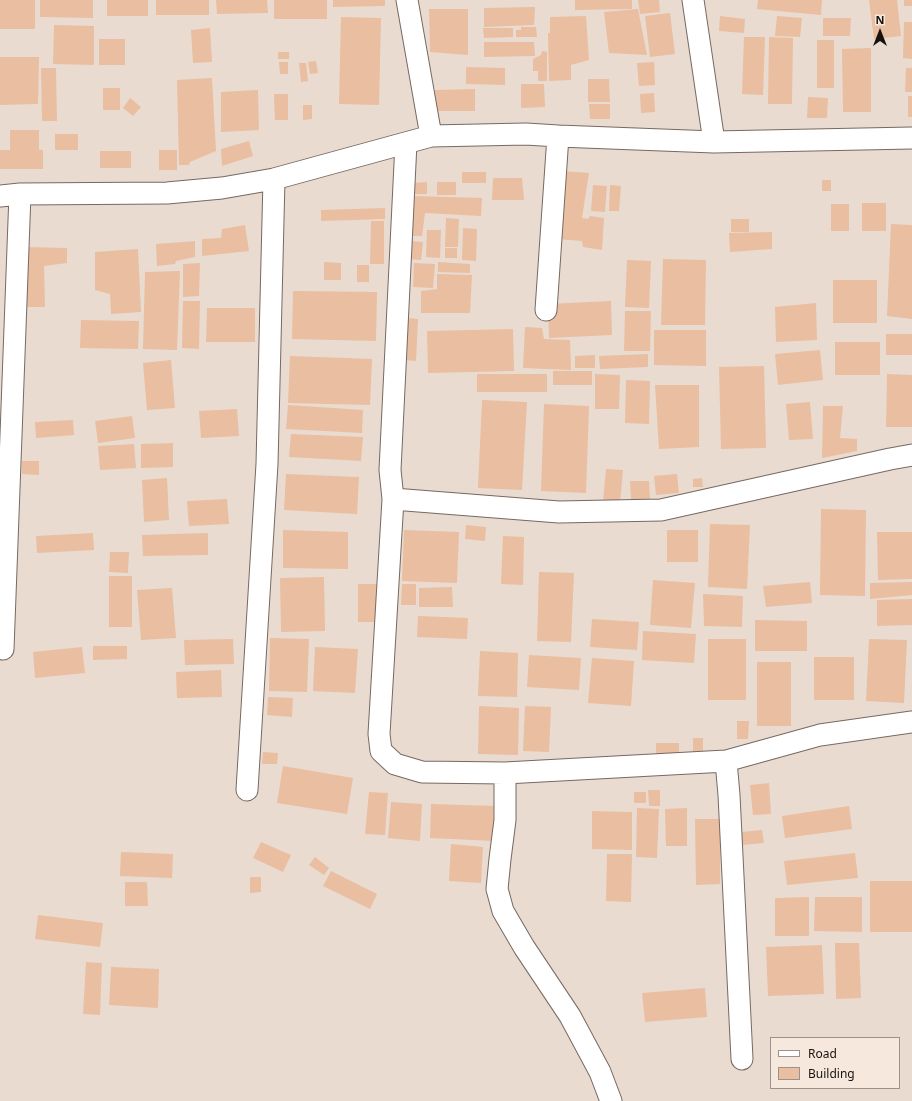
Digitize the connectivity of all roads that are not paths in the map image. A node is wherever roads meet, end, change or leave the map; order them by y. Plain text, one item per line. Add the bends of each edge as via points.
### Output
1 (407, 0) edge
2 (693, 0) edge
3 (431, 136) junction
4 (558, 136) junction
5 (912, 138) edge
6 (714, 142) junction
7 (406, 143) junction
8 (274, 179) junction
9 (10, 195) edge
10 (546, 310) dead end
11 (912, 455) edge
12 (4, 495) edge
13 (393, 499) junction
14 (3, 649) dead end
15 (912, 722) edge
16 (726, 761) junction
17 (505, 773) junction
18 (247, 790) dead end
19 (742, 1059) dead end
20 (611, 1101) edge

1 - 3 street
2 - 6 street
3 - 4 street
3 - 7 street
4 - 6 street
4 - 10 street
5 - 6 street
7 - 8 street
7 - 13 street via 390,470
8 - 9 street via 222,188 167,193
8 - 18 street via 266,464
9 - 12 street
11 - 13 street via 662,510 560,512
12 - 14 street
13 - 17 street via 379,734 381,751 395,764 422,772
15 - 16 street via 820,735
16 - 17 street
16 - 19 street
17 - 20 street via 505,820 497,889 503,911 570,1016 600,1072

